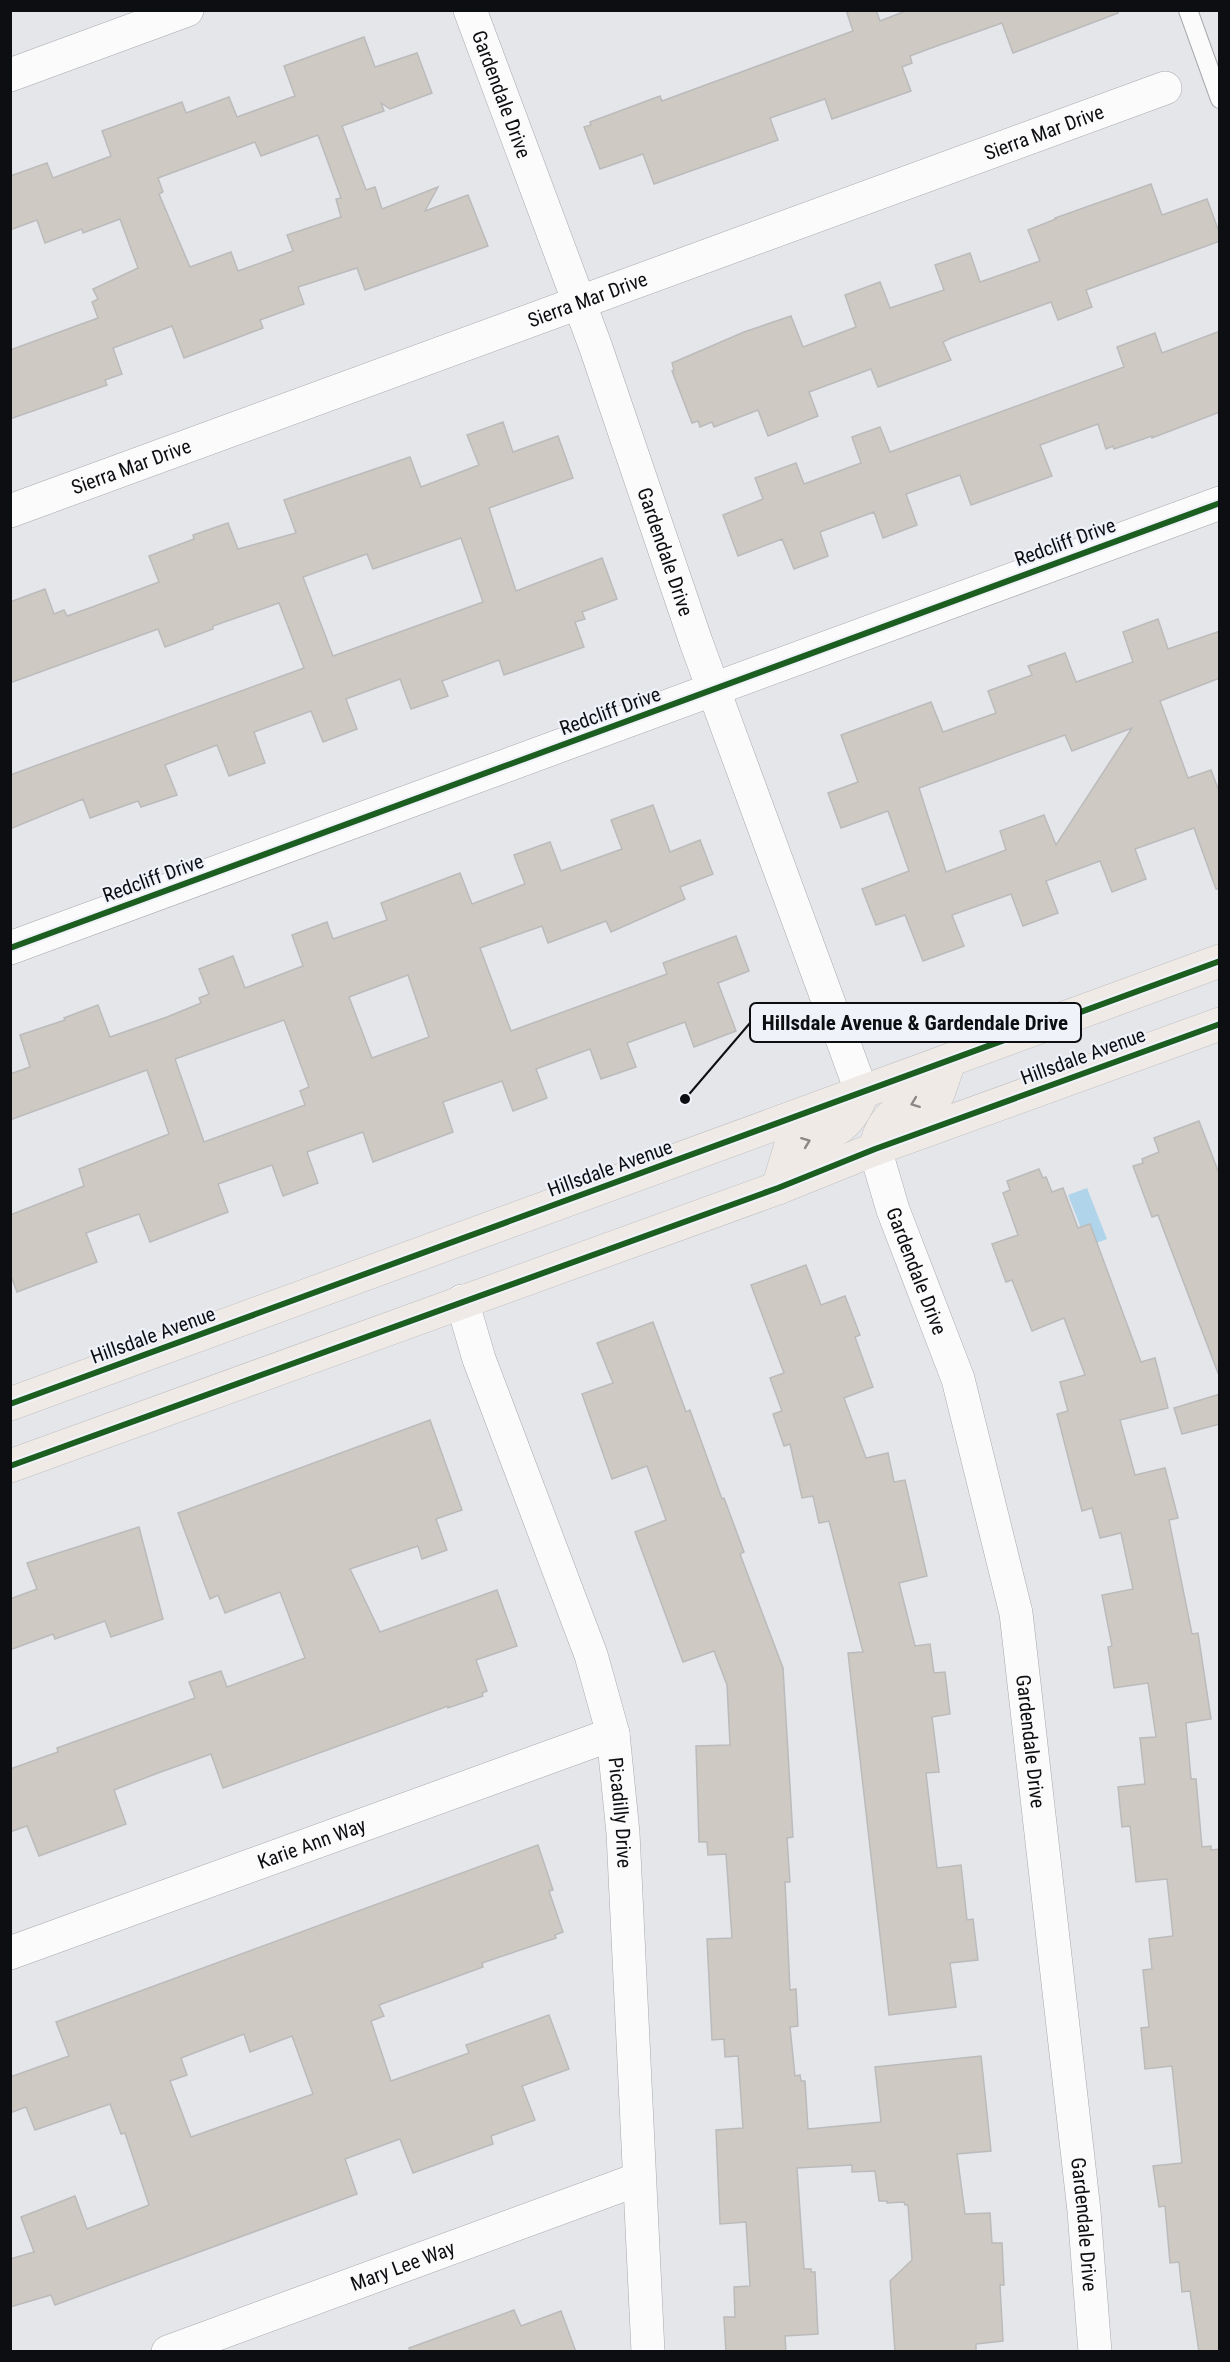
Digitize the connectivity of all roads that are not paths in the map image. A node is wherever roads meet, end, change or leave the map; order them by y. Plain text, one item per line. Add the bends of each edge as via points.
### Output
1 (187, 10) edge
2 (471, 10) edge
3 (1188, 10) edge
4 (10, 75) edge
5 (1165, 88) dead end
6 (1220, 99) edge
7 (579, 303) junction
8 (1220, 503) edge
9 (10, 511) edge
10 (714, 690) junction
11 (10, 948) edge
12 (1220, 961) edge
13 (1220, 1024) edge
14 (948, 1062) junction
15 (862, 1093) junction
16 (875, 1149) junction
17 (778, 1188) junction
18 (462, 1301) junction
19 (10, 1404) edge
20 (10, 1466) edge
21 (613, 1734) junction
22 (10, 1953) edge
23 (639, 2178) junction
24 (168, 2352) edge
25 (648, 2352) edge
26 (1095, 2352) edge

1 - 4 street
2 - 7 street, Gardendale Drive
3 - 6 lane
5 - 7 street, Sierra Mar Drive
7 - 9 street, Sierra Mar Drive
7 - 10 street, Gardendale Drive
8 - 10 street, Redcliff Drive
10 - 11 street, Redcliff Drive
10 - 15 street, Gardendale Drive
12 - 14 highway, Hillsdale Avenue
13 - 16 highway, Hillsdale Avenue
14 - 15 highway, Hillsdale Avenue
14 -> 16 highway via 938,1094 896,1110 879,1133
17 -> 15 highway via 790,1148 840,1129 856,1111
15 - 19 highway, Hillsdale Avenue
16 - 17 highway, Hillsdale Avenue
16 - 26 street, Gardendale Drive via 893,1210 958,1379 1016,1613 1084,2211
17 - 18 highway, Hillsdale Avenue
18 - 20 highway, Hillsdale Avenue
18 - 21 street, Picadilly Drive via 479,1359 591,1655
21 - 22 street, Karie Ann Way
21 - 23 street, Picadilly Drive via 623,1833
23 - 24 street, Mary Lee Way
23 - 25 street, Picadilly Drive

